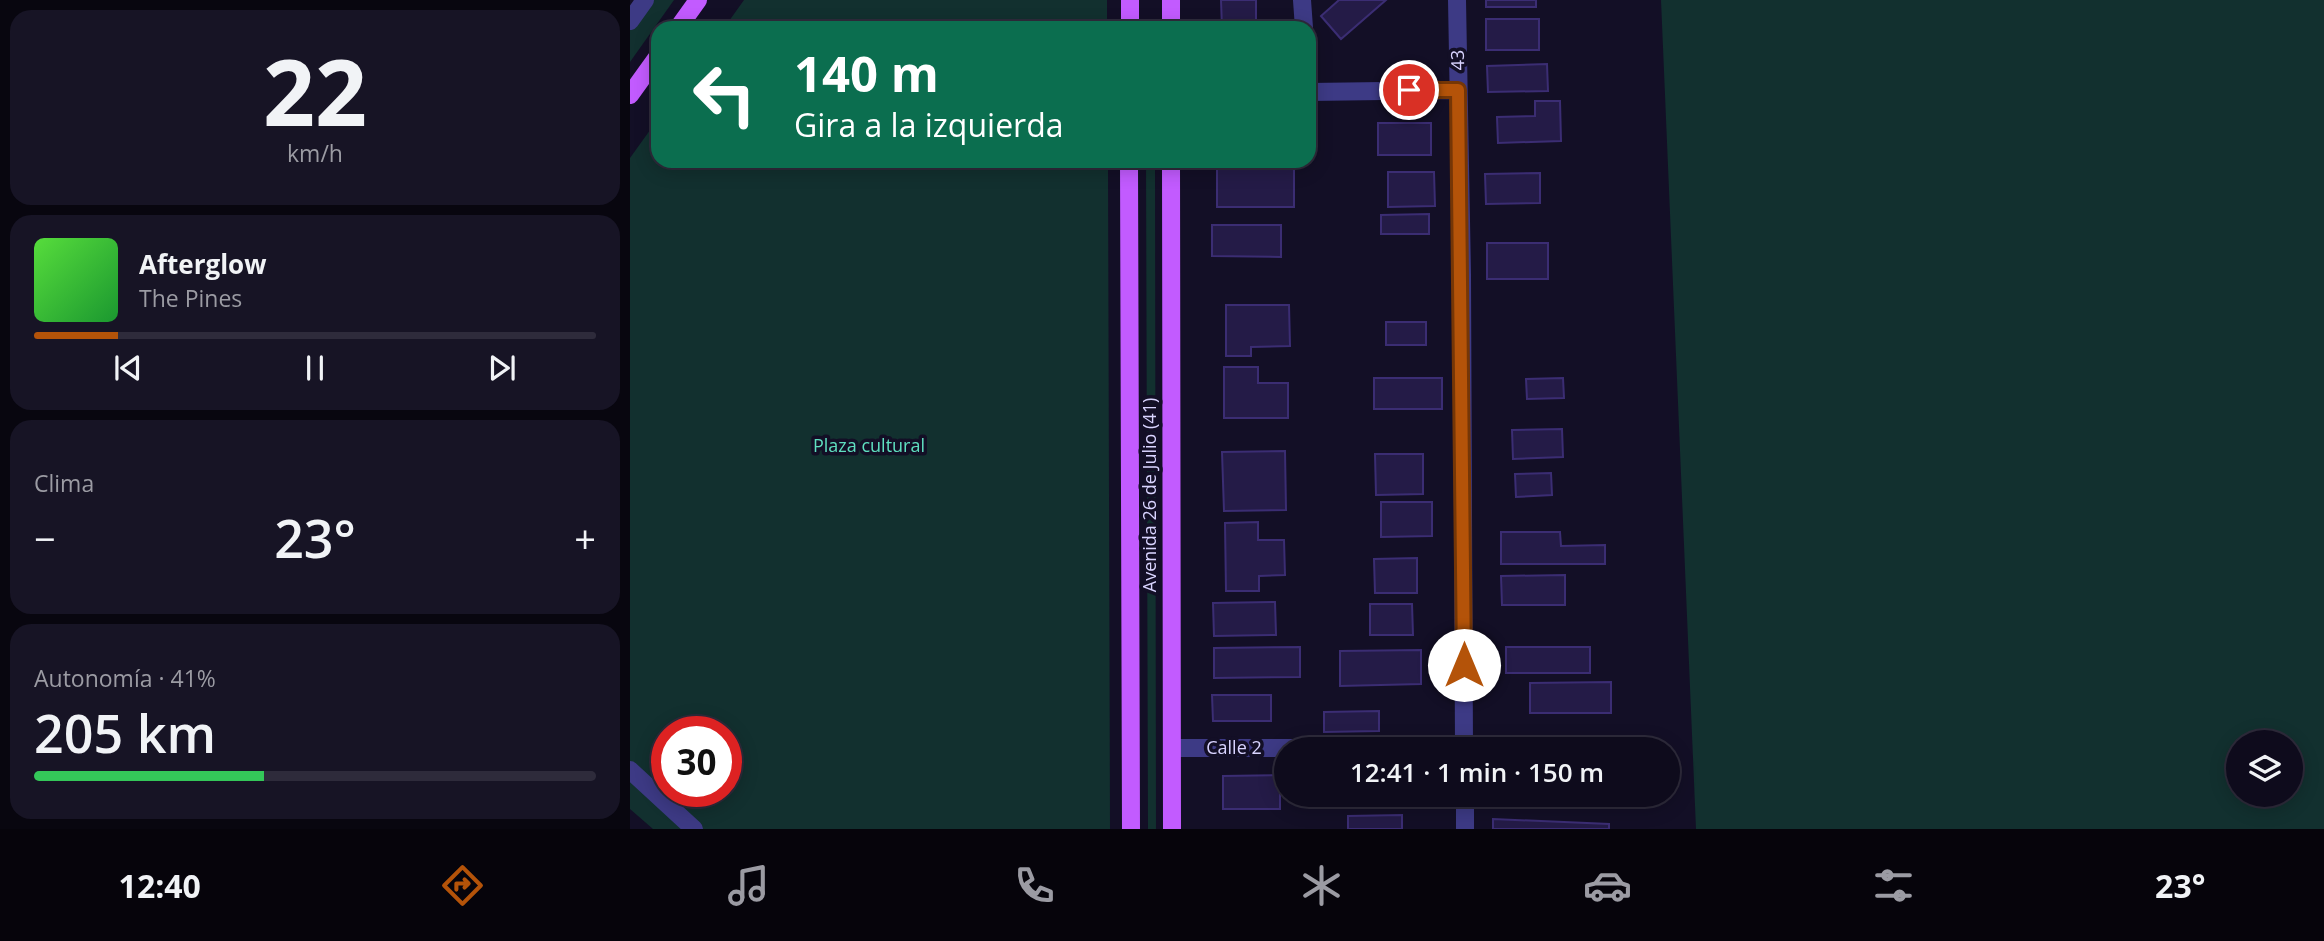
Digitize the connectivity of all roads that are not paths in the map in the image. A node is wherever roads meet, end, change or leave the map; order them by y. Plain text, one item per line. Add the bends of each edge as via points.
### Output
1 (645, 0) edge
2 (698, 0) edge
3 (1130, 0) edge
4 (1171, 0) edge
5 (1302, 0) edge
6 (1457, 0) edge
7 (630, 21) edge
8 (683, 21) edge
9 (1130, 21) edge
10 (1171, 21) edge
11 (1304, 21) edge
12 (651, 66) edge
13 (1458, 90) junction
14 (1316, 92) edge
15 (630, 95) edge
16 (1129, 168) edge
17 (1171, 168) edge
18 (1464, 737) edge
19 (1172, 748) junction
20 (1274, 748) edge
21 (630, 770) edge
22 (1465, 807) edge
23 (694, 829) edge
24 (1131, 829) edge
25 (1172, 829) edge
26 (1465, 829) edge

1 - 7 street
2 - 8 main road
3 - 9 main road
4 - 10 main road
5 - 11 street
6 - 13 street, 43
12 - 15 main road
13 - 14 street
13 - 18 street, 43
16 - 24 main road, Avenida 26 de Julio (41)
17 - 19 main road, Avenida 26 de Julio (41)
19 - 20 street, Calle 2
19 - 25 main road, Avenida 26 de Julio (41)
21 - 23 street
22 - 26 street

